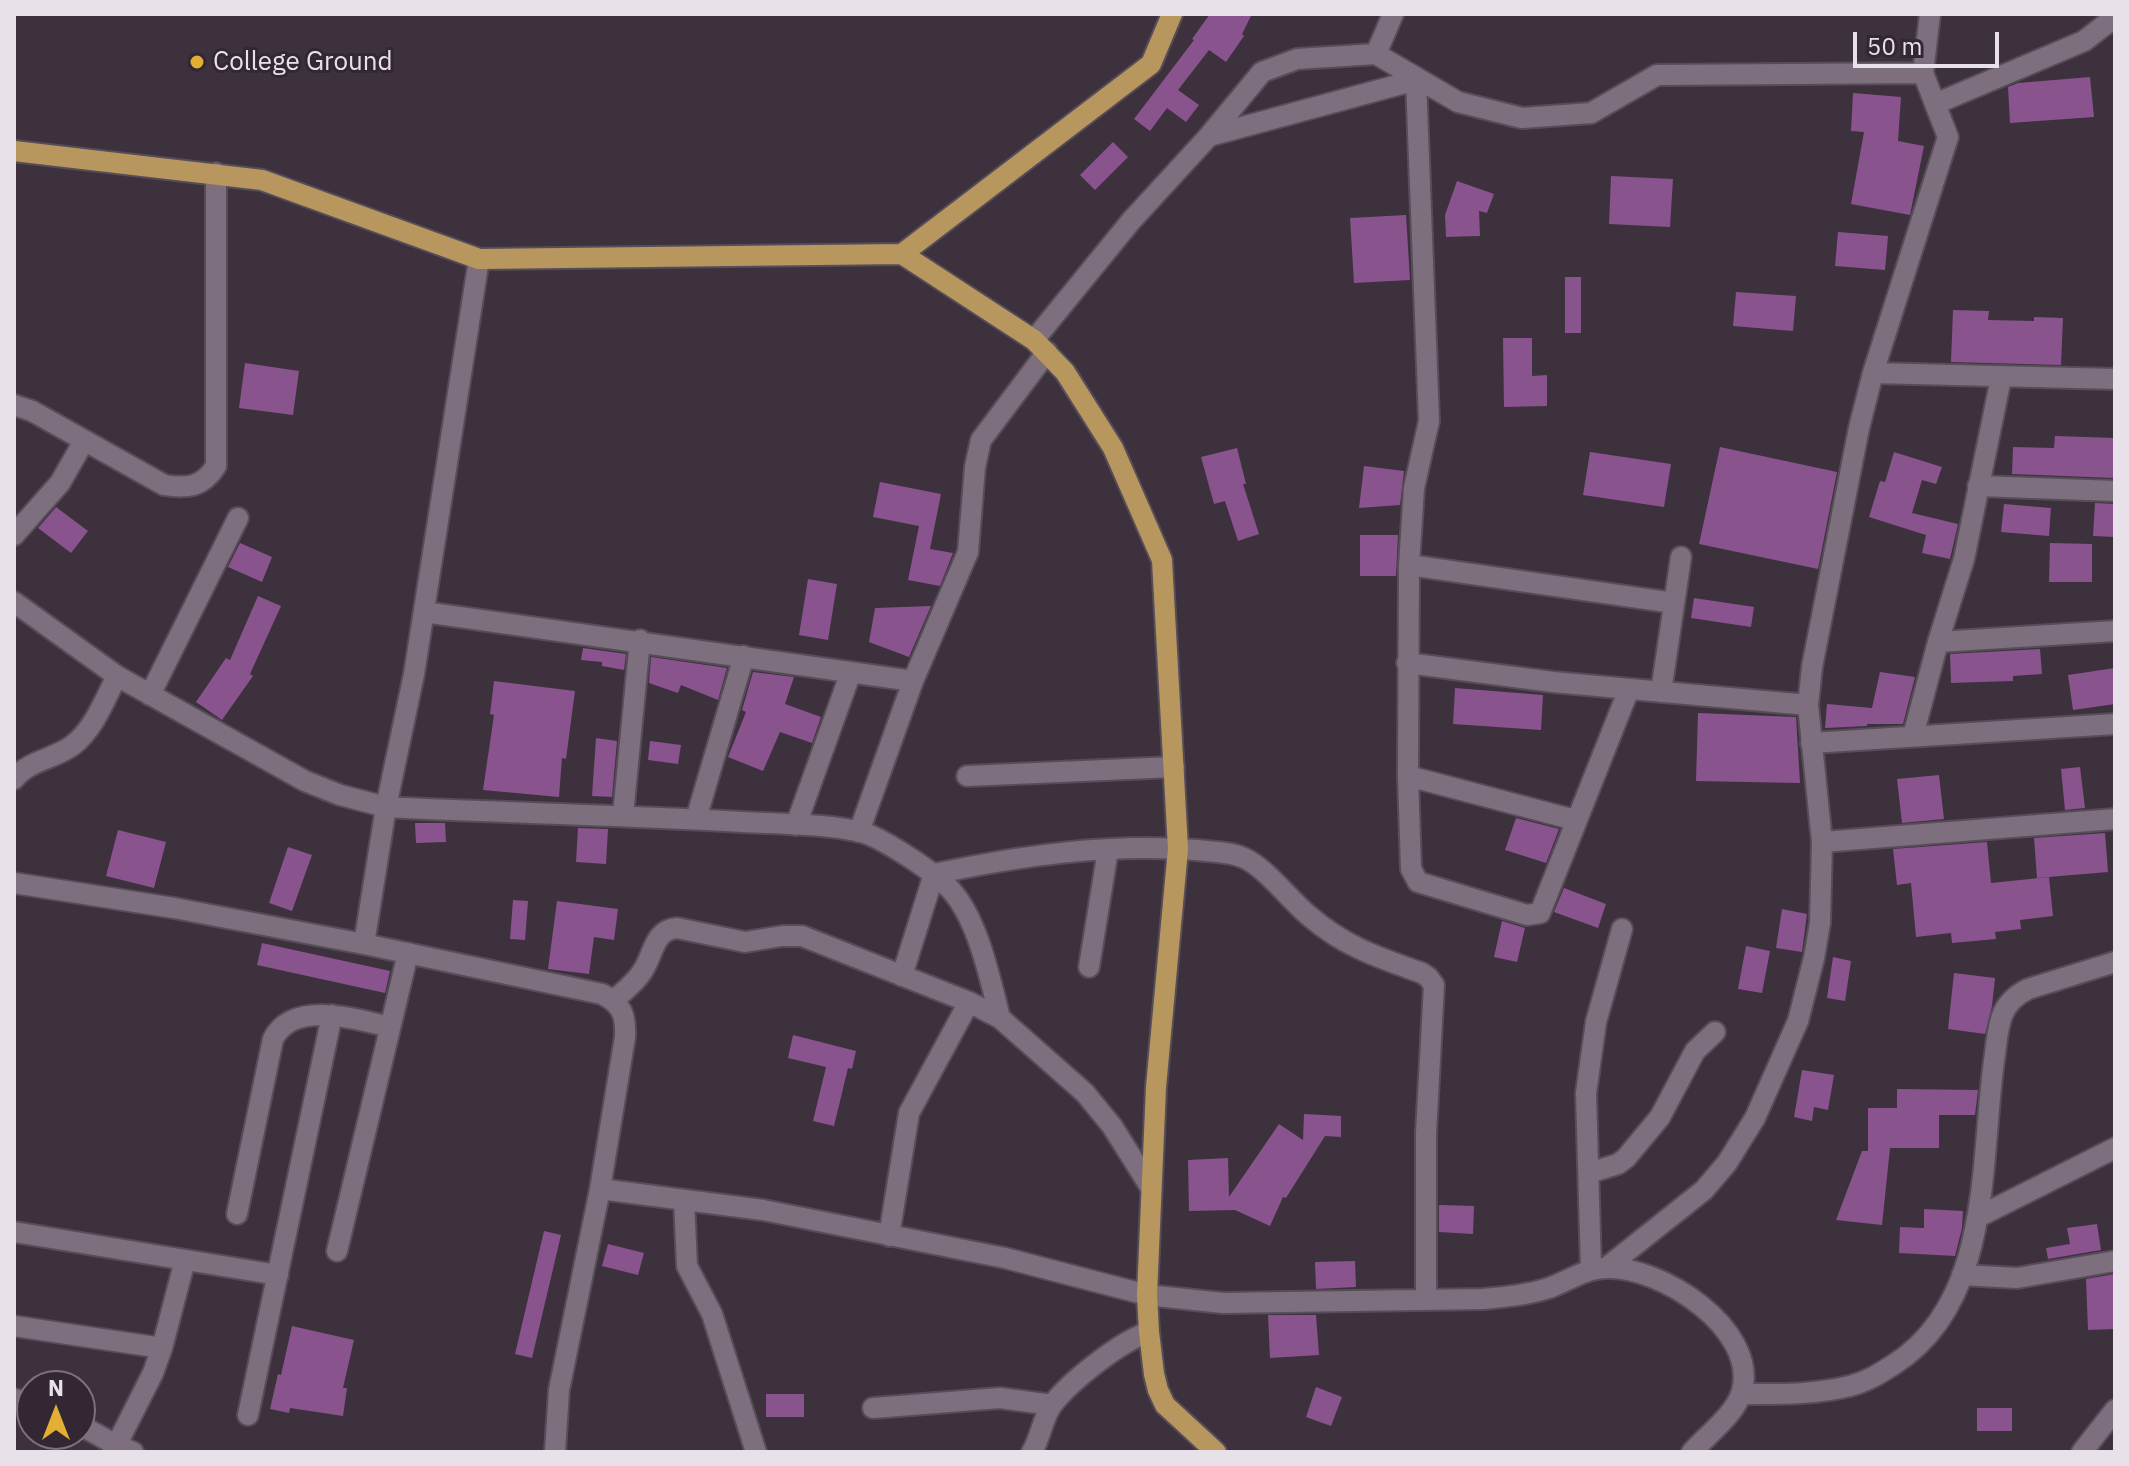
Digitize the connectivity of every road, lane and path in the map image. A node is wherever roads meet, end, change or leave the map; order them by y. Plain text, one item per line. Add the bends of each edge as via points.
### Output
1 (1172, 14) edge
2 (1393, 14) edge
3 (1930, 14) edge
4 (2115, 17) edge
5 (1376, 54) junction
6 (1923, 73) junction
7 (1416, 80) junction
8 (1935, 104) junction
9 (1209, 136) junction
10 (14, 151) edge
11 (216, 173) junction
12 (902, 254) junction
13 (479, 259) junction
14 (1041, 346) junction
15 (1873, 373) junction
16 (2001, 378) junction
17 (2115, 379) edge
18 (14, 405) edge
19 (84, 441) junction
20 (1978, 486) junction
21 (2115, 491) edge
22 (238, 518) dead end
23 (14, 535) edge
24 (1681, 557) dead end
25 (1409, 565) junction
26 (14, 602) edge
27 (1674, 603) junction
28 (424, 612) junction
29 (2115, 631) edge
30 (640, 640) junction
31 (1938, 642) junction
32 (744, 656) junction
33 (1407, 663) junction
34 (851, 672) junction
35 (117, 676) junction
36 (913, 681) junction
37 (1629, 689) junction
38 (1661, 692) junction
39 (150, 695) junction
40 (1808, 705) junction
41 (2115, 724) edge
42 (1913, 736) junction
43 (1811, 743) junction
44 (1174, 767) junction
45 (967, 776) dead end
46 (1408, 776) junction
47 (14, 779) edge
48 (386, 807) junction
49 (623, 815) junction
50 (696, 819) junction
51 (2115, 819) edge
52 (1575, 820) junction
53 (796, 825) junction
54 (859, 832) junction
55 (1822, 842) junction
56 (1178, 849) junction
57 (1108, 850) junction
58 (934, 874) junction
59 (14, 883) edge
60 (1622, 929) dead end
61 (364, 944) junction
62 (408, 953) junction
63 (2115, 962) edge
64 (1089, 967) dead end
65 (902, 976) junction
66 (614, 1000) junction
67 (969, 1002) junction
68 (332, 1015) junction
69 (1000, 1018) junction
70 (390, 1027) junction
71 (1715, 1032) dead end
72 (2115, 1148) edge
73 (1589, 1173) junction
74 (1151, 1188) junction
75 (600, 1189) junction
76 (684, 1200) junction
77 (237, 1214) dead end
78 (1978, 1217) junction
79 (14, 1232) edge
80 (889, 1236) junction
81 (337, 1251) dead end
82 (185, 1260) junction
83 (2115, 1261) edge
84 (1598, 1269) junction
85 (278, 1275) junction
86 (1962, 1275) junction
87 (1147, 1295) junction
88 (1426, 1299) junction
89 (14, 1326) edge
90 (1149, 1332) junction
91 (162, 1348) junction
92 (1741, 1394) junction
93 (1052, 1405) junction
94 (873, 1408) dead end
95 (2115, 1410) edge
96 (248, 1415) dead end
97 (96, 1435) edge
98 (1040, 1448) edge
99 (121, 1450) edge
100 (555, 1452) edge
101 (756, 1452) edge
102 (1216, 1452) edge
103 (1692, 1452) edge
104 (2082, 1452) edge

1 - 12 main road via 1151,64
2 - 5 street
3 - 6 street
4 - 8 street via 2084,41
5 - 7 street
5 - 9 street via 1297,59 1262,72
6 - 7 street via 1657,75 1591,113 1522,118 1458,102
6 - 8 street
7 - 9 street
7 - 25 street via 1429,421 1414,488
8 - 15 street via 1948,137
9 - 14 street via 1131,221
10 - 11 main road
11 - 13 main road via 262,180
11 - 19 street via 216,466 197,485 164,485
12 - 13 main road
12 - 14 main road
13 - 28 street
14 - 36 street via 981,440 968,552
14 - 44 main road via 1065,372 1113,448 1162,560
15 - 16 street
15 - 40 street
16 - 17 street
16 - 20 street
18 - 19 street
19 - 23 street via 60,483
20 - 21 street
20 - 31 street via 1964,559
22 - 39 street
24 - 27 street
25 - 27 street
25 - 33 street
26 - 35 street
27 - 38 street
28 - 30 street
28 - 48 street
29 - 31 street
30 - 32 street
30 - 49 street
31 - 42 street
32 - 34 street
32 - 50 street
33 - 37 street
33 - 46 street
34 - 36 street
34 - 53 street
35 - 39 street
35 - 47 street via 86,733
36 - 54 street
37 - 38 street
37 - 52 street
38 - 40 street
39 - 48 street via 305,781
40 - 43 street
41 - 42 street
42 - 43 street
43 - 55 street
44 - 45 street
44 - 56 main road
46 - 52 street
46 - 52 street via 1411,869 1418,882 1527,915 1544,908
48 - 49 street
48 - 61 street
49 - 50 street
50 - 53 street
51 - 55 street
53 - 54 street
54 - 58 street
55 - 84 street via 1814,958 1798,1021 1755,1118 1704,1190
56 - 57 street
56 - 74 main road
56 - 88 street via 1245,858 1342,942 1422,973 1434,985 1426,1133
57 - 58 street via 1012,858
57 - 64 street
58 - 65 street
58 - 69 street via 964,907
59 - 61 street
60 - 73 street via 1586,1093
61 - 62 street
62 - 66 street
62 - 70 street
63 - 78 street via 2028,989 2007,1004 1999,1025
65 - 66 street via 802,936 745,942 677,928 658,937 640,976
65 - 67 street
66 - 75 street via 626,1018 625,1037
67 - 69 street
67 - 80 street via 909,1113
68 - 70 street
68 - 77 street via 298,1019 273,1039
68 - 85 street
69 - 74 street via 1085,1093
70 - 81 street
71 - 73 street via 1695,1051 1660,1117 1626,1158
72 - 78 street
73 - 84 street
74 - 87 main road
75 - 76 street
75 - 100 street via 559,1390
76 - 80 street
76 - 101 street via 687,1266 712,1314
78 - 86 street
79 - 82 street
80 - 87 street via 1005,1258
82 - 85 street
82 - 91 street
83 - 86 street via 2017,1278
84 - 88 street via 1520,1296
84 - 92 street via 1633,1270 1676,1287 1714,1318 1739,1356
85 - 96 street
86 - 92 street via 1933,1332 1910,1355 1872,1379 1821,1392
87 - 88 street via 1223,1303
87 - 90 main road
89 - 91 street
90 - 93 street via 1122,1344
90 - 102 main road via 1165,1405
91 - 99 street
92 - 103 street
93 - 94 street via 1000,1398
93 - 98 street
95 - 104 street
97 - 99 street

